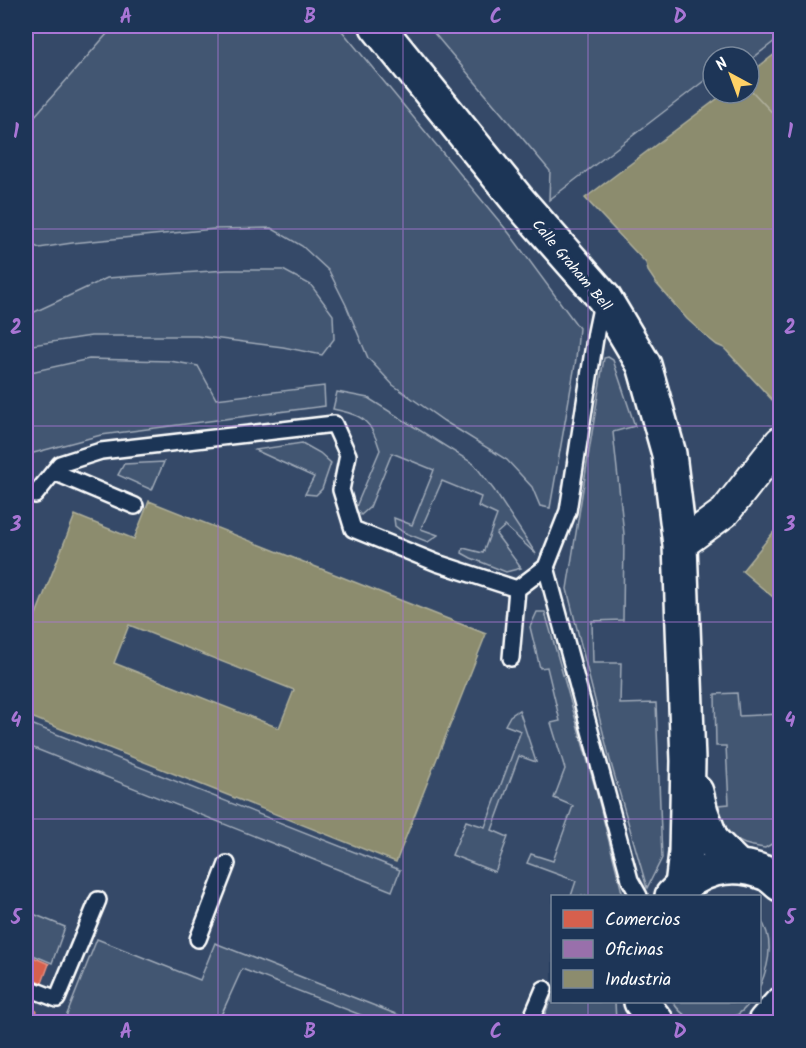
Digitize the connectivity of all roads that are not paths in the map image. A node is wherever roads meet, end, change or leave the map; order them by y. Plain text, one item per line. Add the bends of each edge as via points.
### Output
1 (380, 27) edge
2 (603, 297) junction
3 (780, 442) edge
4 (54, 472) junction
5 (35, 495) dead end
6 (135, 506) dead end
7 (680, 545) junction
8 (546, 567) junction
9 (517, 589) junction
10 (511, 658) dead end
11 (688, 761) junction
12 (227, 864) dead end
13 (737, 866) junction
14 (780, 884) edge
15 (677, 891) edge
16 (638, 895) edge
17 (98, 900) dead end
18 (198, 939) dead end
19 (26, 987) edge
20 (544, 989) dead end
21 (642, 1003) edge
22 (780, 1005) edge
23 (530, 1023) edge
24 (657, 1023) edge
25 (765, 1023) edge

1 - 2 street, Calle Graham Bell via 517,199
2 - 7 street, Calle Graham Bell via 644,365 669,454
2 - 8 lane via 568,511
3 - 7 street via 725,512
4 - 5 lane
4 - 6 lane
4 - 9 lane via 60,464 101,451 334,424 348,455 341,490 353,529
7 - 11 street, Calle Graham Bell
8 - 9 lane
8 - 16 lane via 630,880
9 - 10 lane
11 - 13 street, Calle Graham Bell via 712,841
11 - 15 street, Calle Graham Bell via 686,853
12 - 18 lane
13 - 14 street via 767,874
13 - 15 street via 699,874
17 - 19 lane via 57,999
20 - 23 lane
21 - 24 street
22 - 25 street

